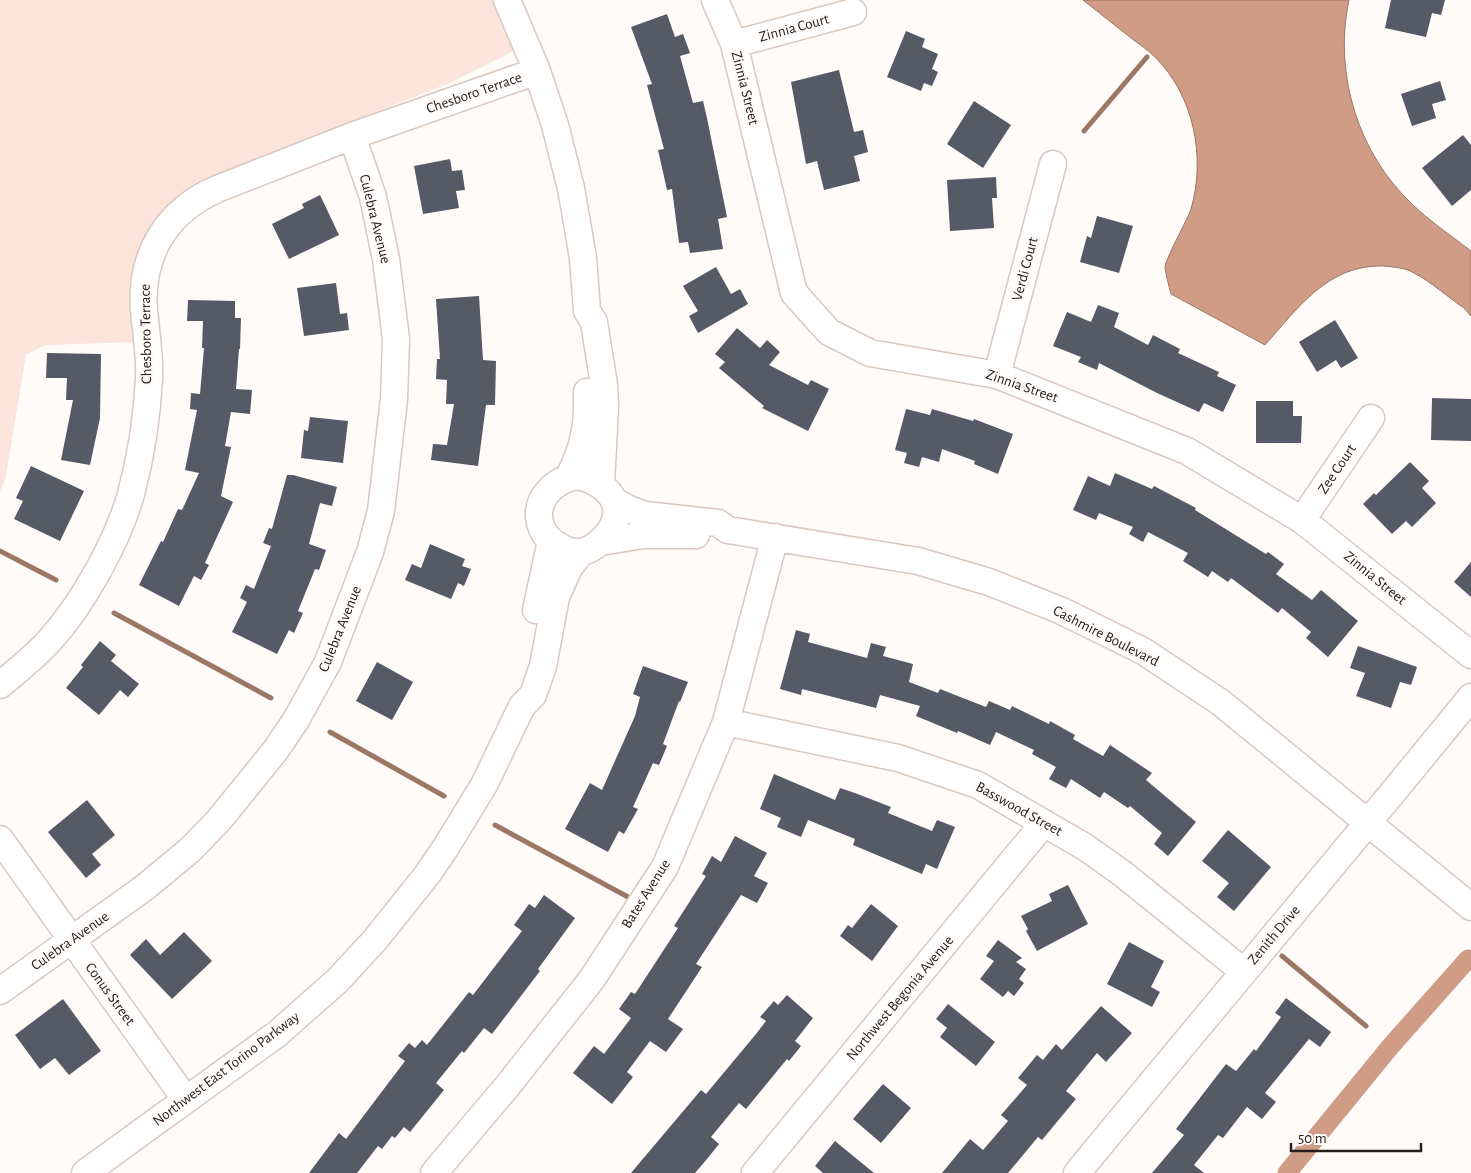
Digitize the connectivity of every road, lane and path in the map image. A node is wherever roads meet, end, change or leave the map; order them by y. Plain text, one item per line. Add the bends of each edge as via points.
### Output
1 (507, 0) edge
2 (715, 0) edge
3 (853, 12) dead end
4 (734, 44) junction
5 (538, 71) junction
6 (352, 136) junction
7 (1054, 164) dead end
8 (587, 311) junction
9 (998, 374) junction
10 (1371, 418) dead end
11 (568, 478) junction
12 (608, 493) junction
13 (1302, 520) junction
14 (728, 530) junction
15 (775, 537) junction
16 (551, 541) junction
17 (591, 547) junction
18 (1471, 655) edge
19 (0, 685) edge
20 (1471, 697) edge
21 (522, 706) junction
22 (726, 722) junction
23 (1044, 823) junction
24 (1368, 823) junction
25 (0, 839) edge
26 (1471, 907) edge
27 (71, 940) junction
28 (1243, 971) junction
29 (0, 990) edge
30 (186, 1100) junction
31 (85, 1173) edge
32 (434, 1173) edge
33 (755, 1173) edge
34 (1077, 1173) edge

1 - 5 street
2 - 4 street, Zinnia Street
3 - 4 street, Zinnia Court
4 - 9 street, Zinnia Street via 794,293 829,332 870,353
5 - 6 street, Chesboro Terrace
5 - 8 street via 572,188
6 - 19 street, Chesboro Terrace via 204,194 182,211 162,233 154,247 145,279 149,378 141,449 117,532 77,607 50,640
6 - 27 street, Culebra Avenue via 372,197 386,259 396,339 394,399 384,492 364,569 328,662 275,751 190,850 144,888
7 - 9 street, Verdi Court
8 - 11 street via 580,322 588,410 583,444
8 - 12 street via 594,322 604,385
9 - 13 street, Zinnia Street via 1187,451
10 - 13 street, Zee Court
11 - 12 street via 584,478
11 - 16 street via 549,491 541,503 541,524
12 - 14 street, Cashmire Boulevard via 631,510 645,515 718,523
12 - 17 street via 616,512 615,523 609,533
13 - 18 street, Zinnia Street
14 - 15 street, Cashmire Boulevard
14 - 17 street, Cashmire Boulevard via 715,535 644,535
15 - 22 street, Bates Avenue
15 - 24 street, Cashmire Boulevard via 918,561 989,582 1143,651 1220,702
16 - 17 street via 572,552
16 - 21 street, Northwest East Torino Parkway via 520,692
17 - 21 street, Northwest East Torino Parkway via 569,568 562,583 552,614 543,666 533,695
20 - 24 street, Zenith Drive
21 - 30 street, Northwest East Torino Parkway via 484,785 446,847 375,940 338,980 277,1034
22 - 23 street, Basswood Street via 898,758 978,785
22 - 32 street, Bates Avenue via 665,867 592,979
23 - 28 street, Basswood Street via 1123,874
23 - 33 street, Northwest Begonia Avenue
24 - 26 street, Cashmire Boulevard
24 - 28 street, Zenith Drive
25 - 27 street, Conus Street
27 - 29 street, Culebra Avenue
27 - 30 street, Conus Street
28 - 34 street, Zenith Drive
30 - 31 street, Northwest East Torino Parkway

